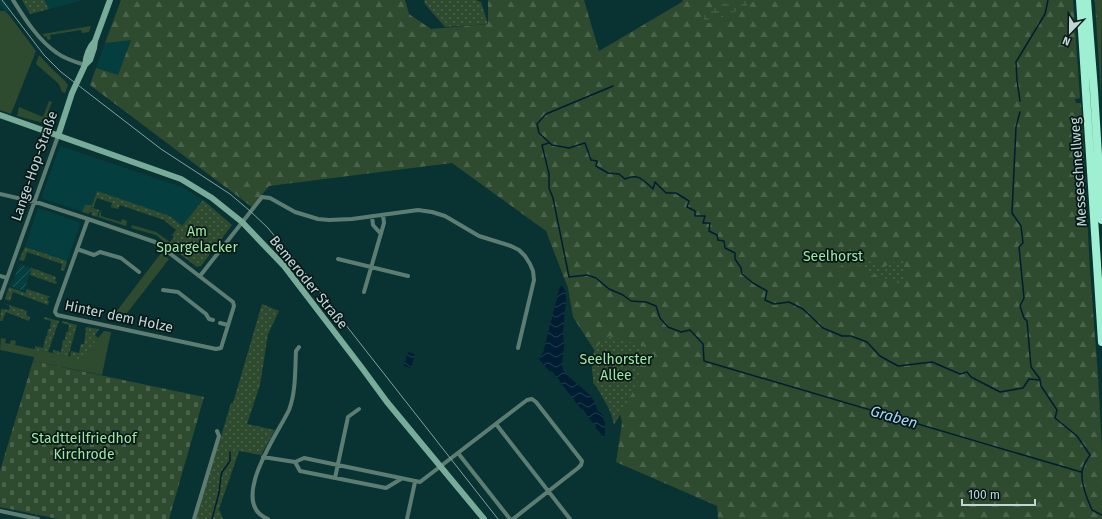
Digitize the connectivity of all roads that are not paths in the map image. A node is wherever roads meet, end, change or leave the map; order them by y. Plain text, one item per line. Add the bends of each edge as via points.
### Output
1 (13, 0) edge
2 (110, 0) edge
3 (1080, 0) edge
4 (1087, 0) edge
5 (85, 65) junction
6 (0, 115) edge
7 (58, 136) junction
8 (0, 194) edge
9 (34, 202) junction
10 (383, 215) junction
11 (372, 216) junction
12 (88, 219) junction
13 (1102, 220) edge
14 (242, 222) junction
15 (381, 234) junction
16 (77, 249) junction
17 (338, 259) dead end
18 (372, 267) junction
19 (139, 272) dead end
20 (0, 276) edge
21 (200, 276) junction
22 (408, 276) dead end
23 (7, 278) junction
24 (163, 290) dead end
25 (364, 292) dead end
26 (0, 298) edge
27 (213, 320) dead end
28 (220, 323) dead end
29 (228, 326) junction
30 (1102, 342) edge
31 (300, 347) dead end
32 (518, 348) dead end
33 (359, 409) dead end
34 (496, 424) junction
35 (216, 431) dead end
36 (458, 454) junction
37 (263, 457) junction
38 (295, 462) junction
39 (338, 465) junction
40 (440, 467) junction
41 (335, 478) junction
42 (401, 479) junction
43 (415, 482) junction
44 (548, 491) junction
45 (0, 511) edge
46 (38, 519) edge
47 (194, 519) edge
48 (268, 519) edge
49 (407, 519) edge
50 (484, 519) edge
51 (511, 519) edge
52 (570, 519) edge

1 - 5 street via 47,46 65,58
2 - 5 main road, Lange-Hop-Straße via 90,60
3 - 30 highway, Messeschnellweg
4 - 13 highway, Messeschnellweg
5 - 7 main road, Lange-Hop-Straße via 72,93
6 - 7 main road, Bemeroder Straße
7 - 9 street, Lange-Hop-Straße
7 - 14 main road, Bemeroder Straße via 181,179 212,198
8 - 9 street, Hinter dem Holze
9 - 12 street, Hinter dem Holze
9 - 23 street, Lange-Hop-Straße
10 - 11 street
10 - 15 street
10 - 32 street via 418,210 432,212 445,216 480,236 511,246 525,256 533,271 534,280
11 - 14 street via 339,220 318,219 262,197
11 - 15 street via 373,225
12 - 16 street, Hinter dem Holze
12 - 21 street, Hinter dem Holze via 155,242
14 - 21 street
14 - 40 main road, Bemeroder Straße via 284,266 387,402
15 - 18 street
16 - 19 street via 94,255 100,252 121,258
16 - 29 street, Hinter dem Holze via 56,310 58,315 218,349 222,347
17 - 18 street
18 - 22 street
18 - 25 street
20 - 23 street
21 - 29 street, Hinter dem Holze via 234,303
23 - 26 street, Lange-Hop-Straße
24 - 27 street via 178,292
28 - 29 street
31 - 37 street via 296,351 293,394 289,409
33 - 39 street via 348,418
34 - 36 street
34 - 44 street
34 - 44 street via 532,399 582,461 578,468
35 - 47 street via 219,436
36 - 40 street
36 - 51 street
37 - 38 street
37 - 48 street via 256,473 252,497 258,512
38 - 39 street via 304,458
38 - 41 street via 300,471
39 - 41 street
39 - 42 street
40 - 43 street via 420,482
40 - 50 main road, Bemeroder Straße
41 - 42 street via 386,488
42 - 43 street
43 - 49 street
44 - 51 street
44 - 52 street
45 - 46 street

